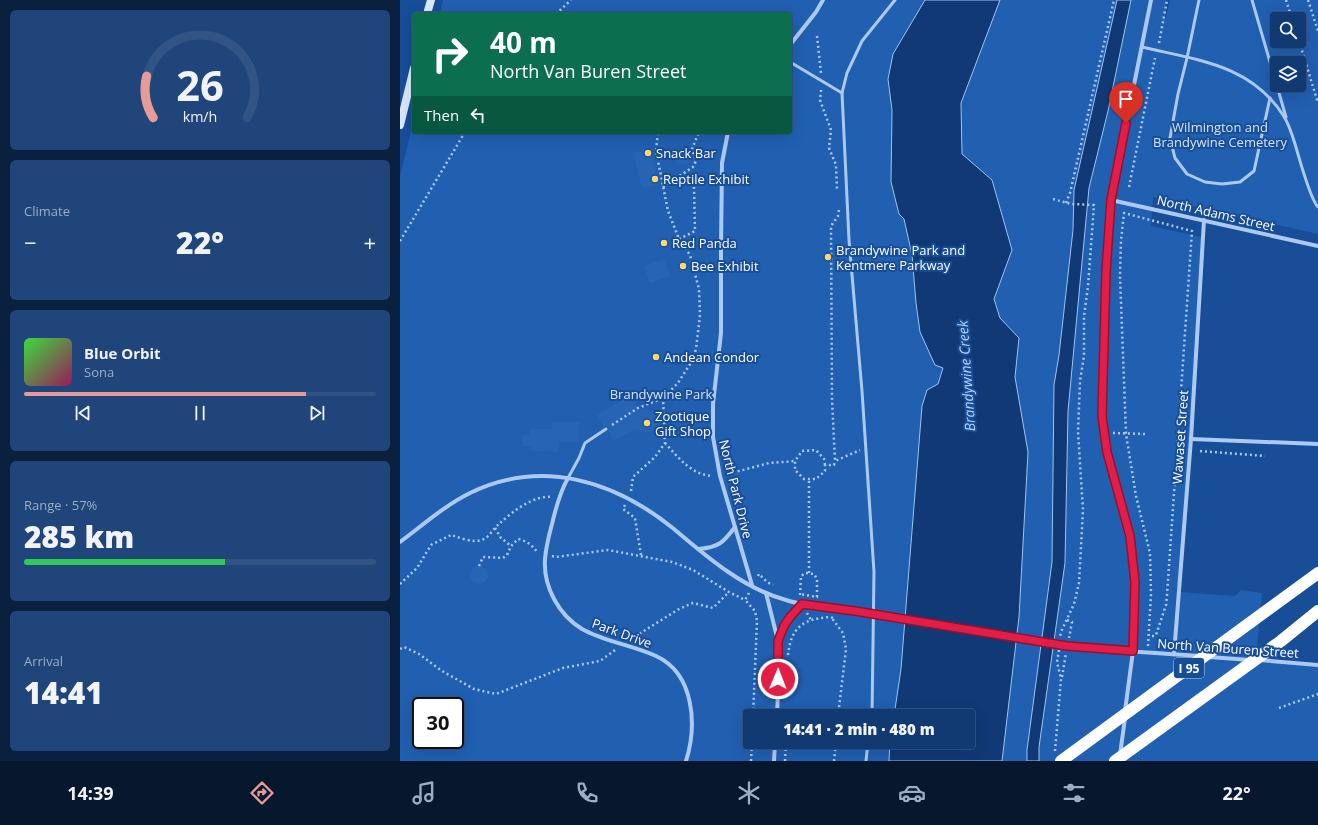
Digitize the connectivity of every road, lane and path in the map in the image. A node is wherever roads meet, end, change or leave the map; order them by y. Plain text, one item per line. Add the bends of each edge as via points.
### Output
1 (431, 0) edge
2 (571, 0) edge
3 (823, 0) edge
4 (895, 0) edge
5 (1114, 0) edge
6 (1151, 0) edge
7 (1167, 0) edge
8 (1199, 0) edge
9 (1252, 0) edge
10 (1286, 0) edge
11 (1308, 0) edge
12 (428, 12) edge
13 (558, 12) edge
14 (1290, 12) edge
15 (1318, 31) edge
16 (817, 36) dead end
17 (792, 42) edge
18 (1142, 46) junction
19 (1301, 48) edge
20 (1157, 50) junction
21 (1187, 58) junction
22 (792, 63) edge
23 (412, 76) edge
24 (822, 82) junction
25 (842, 93) junction
26 (1270, 98) junction
27 (1318, 103) edge
28 (400, 125) edge
29 (1291, 133) junction
30 (464, 134) edge
31 (658, 134) edge
32 (698, 134) edge
33 (728, 134) edge
34 (663, 187) junction
35 (694, 187) dead end
36 (1129, 187) dead end
37 (838, 195) dead end
38 (1053, 199) dead end
39 (1111, 200) junction
40 (1066, 203) junction
41 (1318, 207) edge
42 (839, 210) dead end
43 (1204, 220) junction
44 (679, 239) junction
45 (400, 241) edge
46 (1318, 246) edge
47 (663, 398) junction
48 (606, 429) joint
49 (1113, 433) dead end
50 (1126, 434) junction
51 (1146, 434) dead end
52 (1191, 438) junction
53 (665, 443) dead end
54 (1318, 444) edge
55 (866, 448) junction
56 (1200, 451) dead end
57 (1265, 456) dead end
58 (834, 462) junction
59 (825, 465) junction
60 (568, 478) junction
61 (809, 479) junction
62 (559, 498) junction
63 (735, 527) junction
64 (495, 528) junction
65 (400, 542) edge
66 (511, 546) junction
67 (699, 549) junction
68 (546, 554) junction
69 (479, 566) dead end
70 (809, 573) junction
71 (1317, 573) edge
72 (759, 574) dead end
73 (400, 584) edge
74 (752, 586) junction
75 (776, 587) dead end
76 (729, 592) junction
77 (766, 594) junction
78 (746, 600) junction
79 (802, 604) junction
80 (1318, 611) edge
81 (1318, 615) edge
82 (831, 617) junction
83 (837, 618) dead end
84 (1067, 620) junction
85 (1149, 636) junction
86 (778, 641) junction
87 (1281, 641) junction
88 (624, 644) junction
89 (1067, 646) junction
90 (400, 649) edge
91 (1133, 651) junction
92 (1148, 652) junction
93 (1174, 654) junction
94 (788, 656) dead end
95 (1318, 665) edge
96 (1061, 679) junction
97 (1318, 694) edge
98 (1279, 708) dead end
99 (753, 709) edge
100 (777, 709) edge
101 (839, 709) edge
102 (872, 709) edge
103 (752, 749) edge
104 (775, 749) edge
105 (786, 749) edge
106 (835, 749) edge
107 (867, 749) edge
108 (1058, 757) edge
109 (686, 761) edge
110 (751, 761) edge
111 (774, 761) edge
112 (785, 761) edge
113 (834, 761) edge
114 (866, 761) edge
115 (1115, 761) edge
116 (1119, 761) edge

1 - 12 street
2 - 13 path
3 - 17 street
4 - 25 lane via 862,41 847,73
5 - 40 path
6 - 18 street
7 - 20 path
8 - 21 lane
9 - 29 lane
10 - 14 path
11 - 15 path
16 - 24 path
18 - 20 lane
18 - 39 street
19 - 27 path
20 - 21 lane
20 - 36 path
21 - 26 lane via 1224,67 1240,75
21 - 26 lane via 1170,138 1175,158 1188,174 1205,182 1222,184 1240,182 1254,171
22 - 24 lane
23 - 28 street
24 - 25 lane
24 - 37 path via 820,100 831,130 829,148 836,165
25 - 55 lane via 848,240
26 - 29 lane via 1284,116
29 - 41 lane
30 - 45 path
31 - 34 path via 656,150
32 - 34 path via 692,149 696,161 693,167
33 - 63 street, North Park Drive via 722,163 721,334 712,420 715,453
34 - 44 path via 668,211
35 - 44 path via 695,231
38 - 40 path
39 - 43 street, North Adams Street
39 - 91 street via 1102,416 1107,452 1130,536 1135,582
40 - 84 path via 1094,205 1084,316 1084,356 1078,432 1083,510 1079,583
42 - 58 path via 831,226
43 - 46 street, North Adams Street
43 - 52 street, Wawaset Street
44 - 47 path via 690,255 699,289 699,322 692,361 678,383
47 - 48 path via 638,408
47 - 53 path
48 - 60 lane via 586,443
49 - 50 path
50 - 51 path
50 - 85 path via 1136,496 1150,553 1152,594
50 - 85 path via 1120,276 1124,213 1192,231 1167,600 1156,634
52 - 54 street
52 - 93 street, Wawaset Street
55 - 58 path
55 - 102 lane via 874,572
56 - 57 path
58 - 59 path via 834,465
59 - 61 path via 825,471 816,479
59 - 61 path via 824,459 816,450 802,451 795,461 795,470 804,479
60 - 62 street, Park Drive
60 - 65 street, North Van Buren Street via 521,476 488,485 442,510
60 - 67 street, North Van Buren Street via 605,488 628,498 664,521
61 - 70 path
62 - 64 path via 543,497 523,505
62 - 68 street, Park Drive
63 - 67 street via 719,544 712,548
63 - 74 street, North Park Drive
64 - 66 path via 501,538
64 - 73 path via 484,539 473,541 451,535 431,545 417,568
66 - 68 path via 518,539 533,546 540,555
66 - 69 path via 503,558 483,557
67 - 74 street, North Van Buren Street
68 - 76 path via 556,557 608,550 672,562 693,570
68 - 88 street, Park Drive via 545,573 548,586 560,609 582,628 605,639
70 - 70 path via 801,576 799,594 817,596 817,579 814,574
71 - 108 highway, I 95
72 - 75 path
74 - 77 street, North Van Buren Street
74 - 78 path
76 - 78 path
76 - 88 path via 713,608 693,603
77 - 79 street, North Van Buren Street
77 - 86 street
78 - 99 path via 755,611 757,621
79 - 86 street via 784,626
79 - 89 street, North Van Buren Street
80 - 87 highway, I 95
81 - 87 highway
82 - 83 path
82 - 94 path via 815,618 798,628 792,635
82 - 101 path via 843,633 846,649
84 - 89 path via 1072,622
84 - 96 path via 1061,632 1057,662
85 - 92 path
86 - 100 street
87 - 115 highway, I 95
88 - 90 path via 600,661 563,668 496,694 474,689 419,654 404,647
88 - 109 street, Park Drive via 658,656 685,685 692,720 692,737
89 - 91 street, North Van Buren Street
89 - 96 path
91 - 92 street, North Van Buren Street
91 - 116 street
92 - 93 street, North Van Buren Street
93 - 95 street, North Van Buren Street
96 - 108 path
97 - 98 path
103 - 110 path
104 - 111 street
105 - 112 path
106 - 113 path
107 - 114 lane

